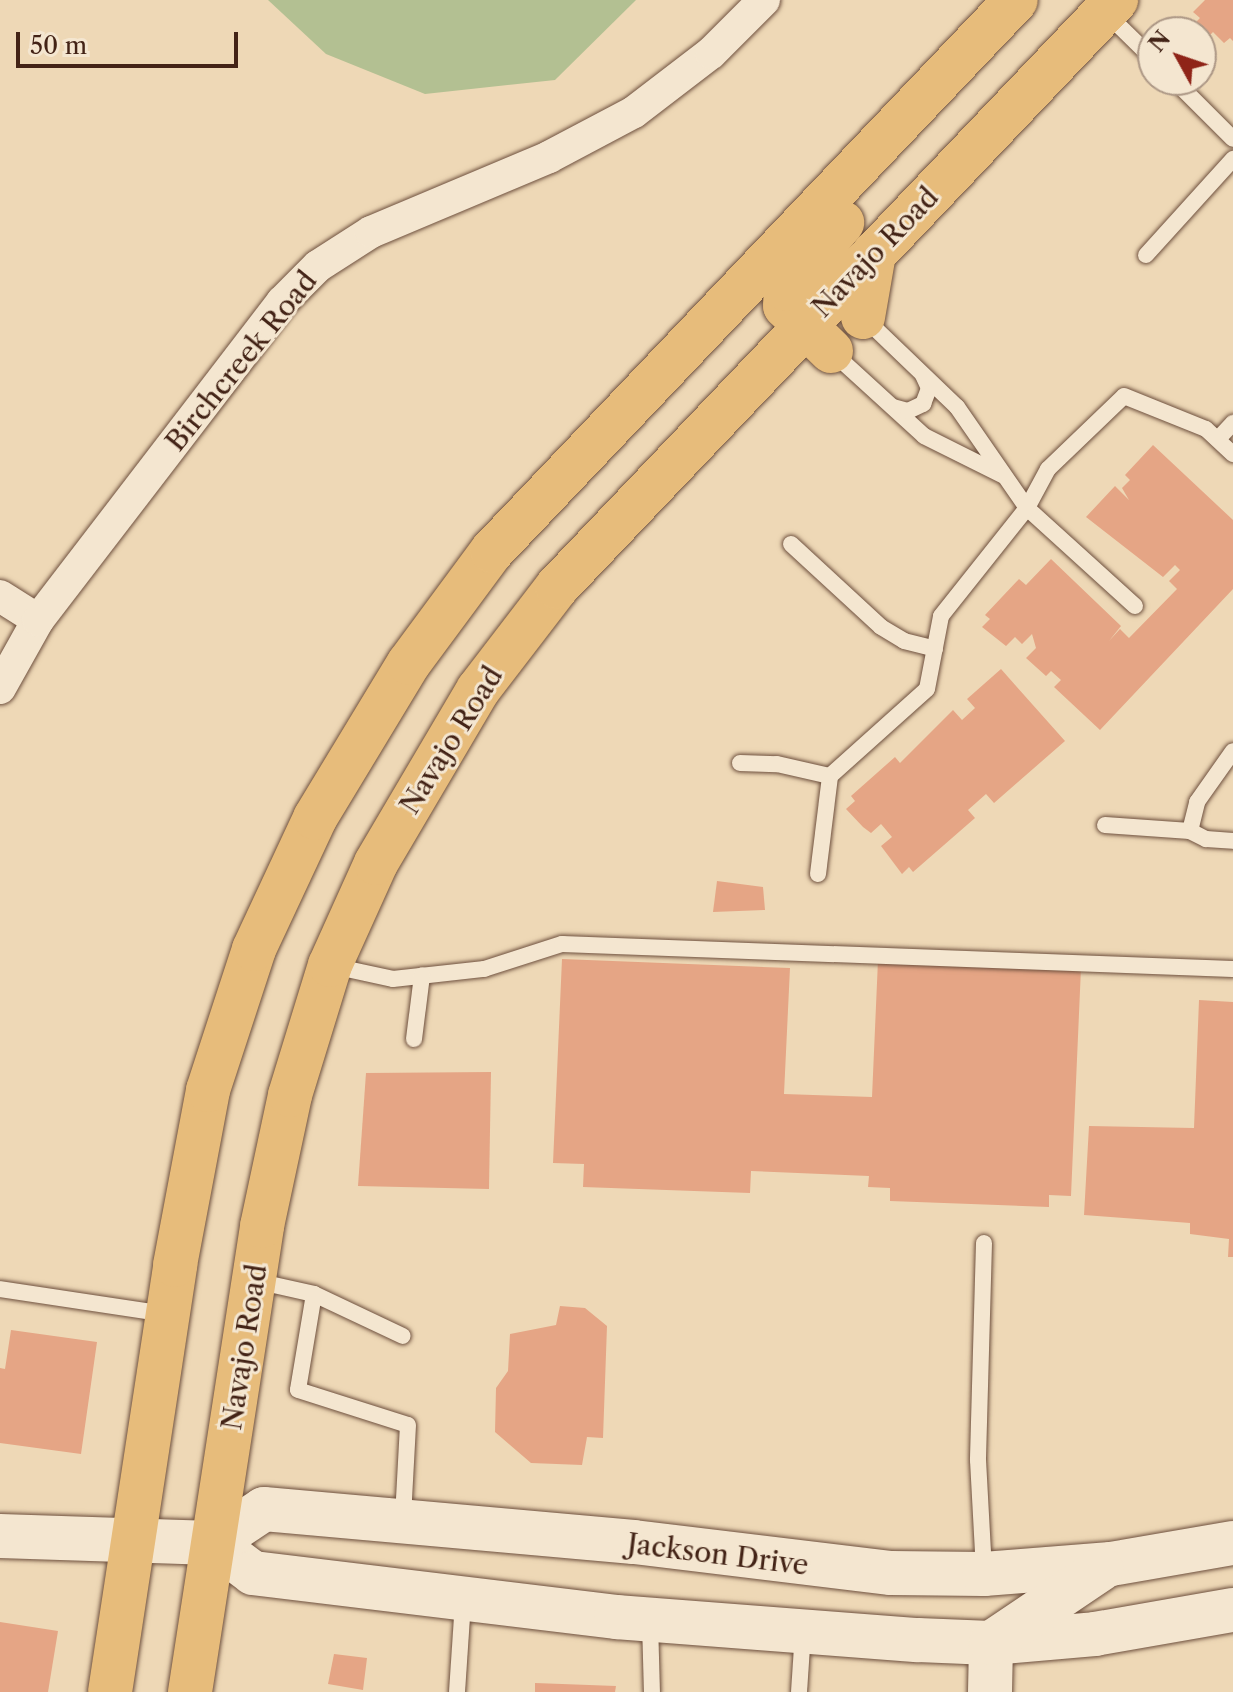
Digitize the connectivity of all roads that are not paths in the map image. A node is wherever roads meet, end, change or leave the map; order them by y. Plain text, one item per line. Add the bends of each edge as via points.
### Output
1 (764, 0) edge
2 (1016, 0) edge
3 (1025, 0) edge
4 (1111, 6) edge
5 (1137, 39) edge
6 (1190, 96) edge
7 (1233, 139) edge
8 (1233, 159) edge
9 (874, 253) junction
10 (1146, 255) dead end
11 (863, 317) joint
12 (818, 339) junction
13 (921, 373) junction
14 (891, 406) junction
15 (1233, 423) edge
16 (1218, 439) junction
17 (1233, 454) edge
18 (1004, 476) junction
19 (1027, 508) junction
20 (791, 544) dead end
21 (0, 596) edge
22 (1135, 606) dead end
23 (38, 620) junction
24 (935, 649) junction
25 (0, 688) edge
26 (1233, 751) edge
27 (740, 763) dead end
28 (830, 776) junction
29 (1105, 825) dead end
30 (1190, 831) junction
31 (1233, 841) edge
32 (818, 874) dead end
33 (330, 965) junction
34 (1233, 969) edge
35 (422, 976) junction
36 (414, 1039) dead end
37 (984, 1243) dead end
38 (254, 1281) junction
39 (0, 1289) edge
40 (314, 1294) junction
41 (167, 1314) junction
42 (403, 1336) dead end
43 (402, 1523) junction
44 (0, 1536) edge
45 (133, 1538) junction
46 (213, 1543) junction
47 (1233, 1543) edge
48 (1111, 1564) junction
49 (984, 1574) junction
50 (463, 1598) junction
51 (1233, 1610) edge
52 (650, 1618) junction
53 (803, 1629) junction
54 (918, 1640) junction
55 (991, 1643) junction
56 (656, 1691) edge
57 (110, 1692) edge
58 (190, 1692) edge
59 (457, 1692) edge
60 (799, 1692) edge
61 (990, 1692) edge

1 - 23 street, Birchcreek Road via 711,53 634,112 549,157 371,232 318,266 282,302
2 - 41 main road via 492,551 409,663 315,818 254,949 208,1090
3 - 12 main road via 992,62 786,289 785,306
4 - 5 lane
4 - 9 main road, Navajo Road
6 - 7 lane
8 - 10 lane
9 - 11 main road
9 - 12 main road, Navajo Road
11 - 13 lane
12 - 14 lane
12 - 33 main road, Navajo Road via 557,587 478,690 376,863
13 - 14 lane via 929,388 923,404 908,411
13 - 18 lane via 957,407
14 - 18 lane via 924,436
15 - 16 lane
16 - 17 lane
16 - 19 lane via 1206,429 1124,396 1048,469
18 - 19 lane
19 - 22 lane
19 - 24 lane via 941,616
20 - 24 lane via 881,627 904,641
21 - 23 street
23 - 25 street, Birchcreek Road
24 - 28 lane via 927,689
26 - 30 lane via 1197,802
27 - 28 lane via 777,764
28 - 32 lane
29 - 30 lane
30 - 31 lane via 1206,839
33 - 35 lane via 393,979
33 - 38 main road, Navajo Road via 290,1095
34 - 35 lane via 562,944 484,969
35 - 36 lane
37 - 49 lane via 978,1460
38 - 40 lane
38 - 46 main road, Navajo Road
39 - 41 lane
40 - 42 lane
40 - 43 lane via 298,1390 408,1425
41 - 45 main road
43 - 46 main road, Jackson Drive via 264,1509
43 - 49 main road, Jackson Drive via 634,1542 891,1573
44 - 45 main road
45 - 46 main road
45 - 57 main road
46 - 50 main road via 253,1573
46 - 58 main road, Navajo Road
47 - 48 main road, Jackson Drive
48 - 49 main road, Jackson Drive
48 - 55 main road
49 - 54 main road
50 - 52 main road
50 - 59 lane
51 - 55 main road via 1095,1634
52 - 53 main road
52 - 56 lane
53 - 54 main road
53 - 60 lane
54 - 55 main road
55 - 61 main road

